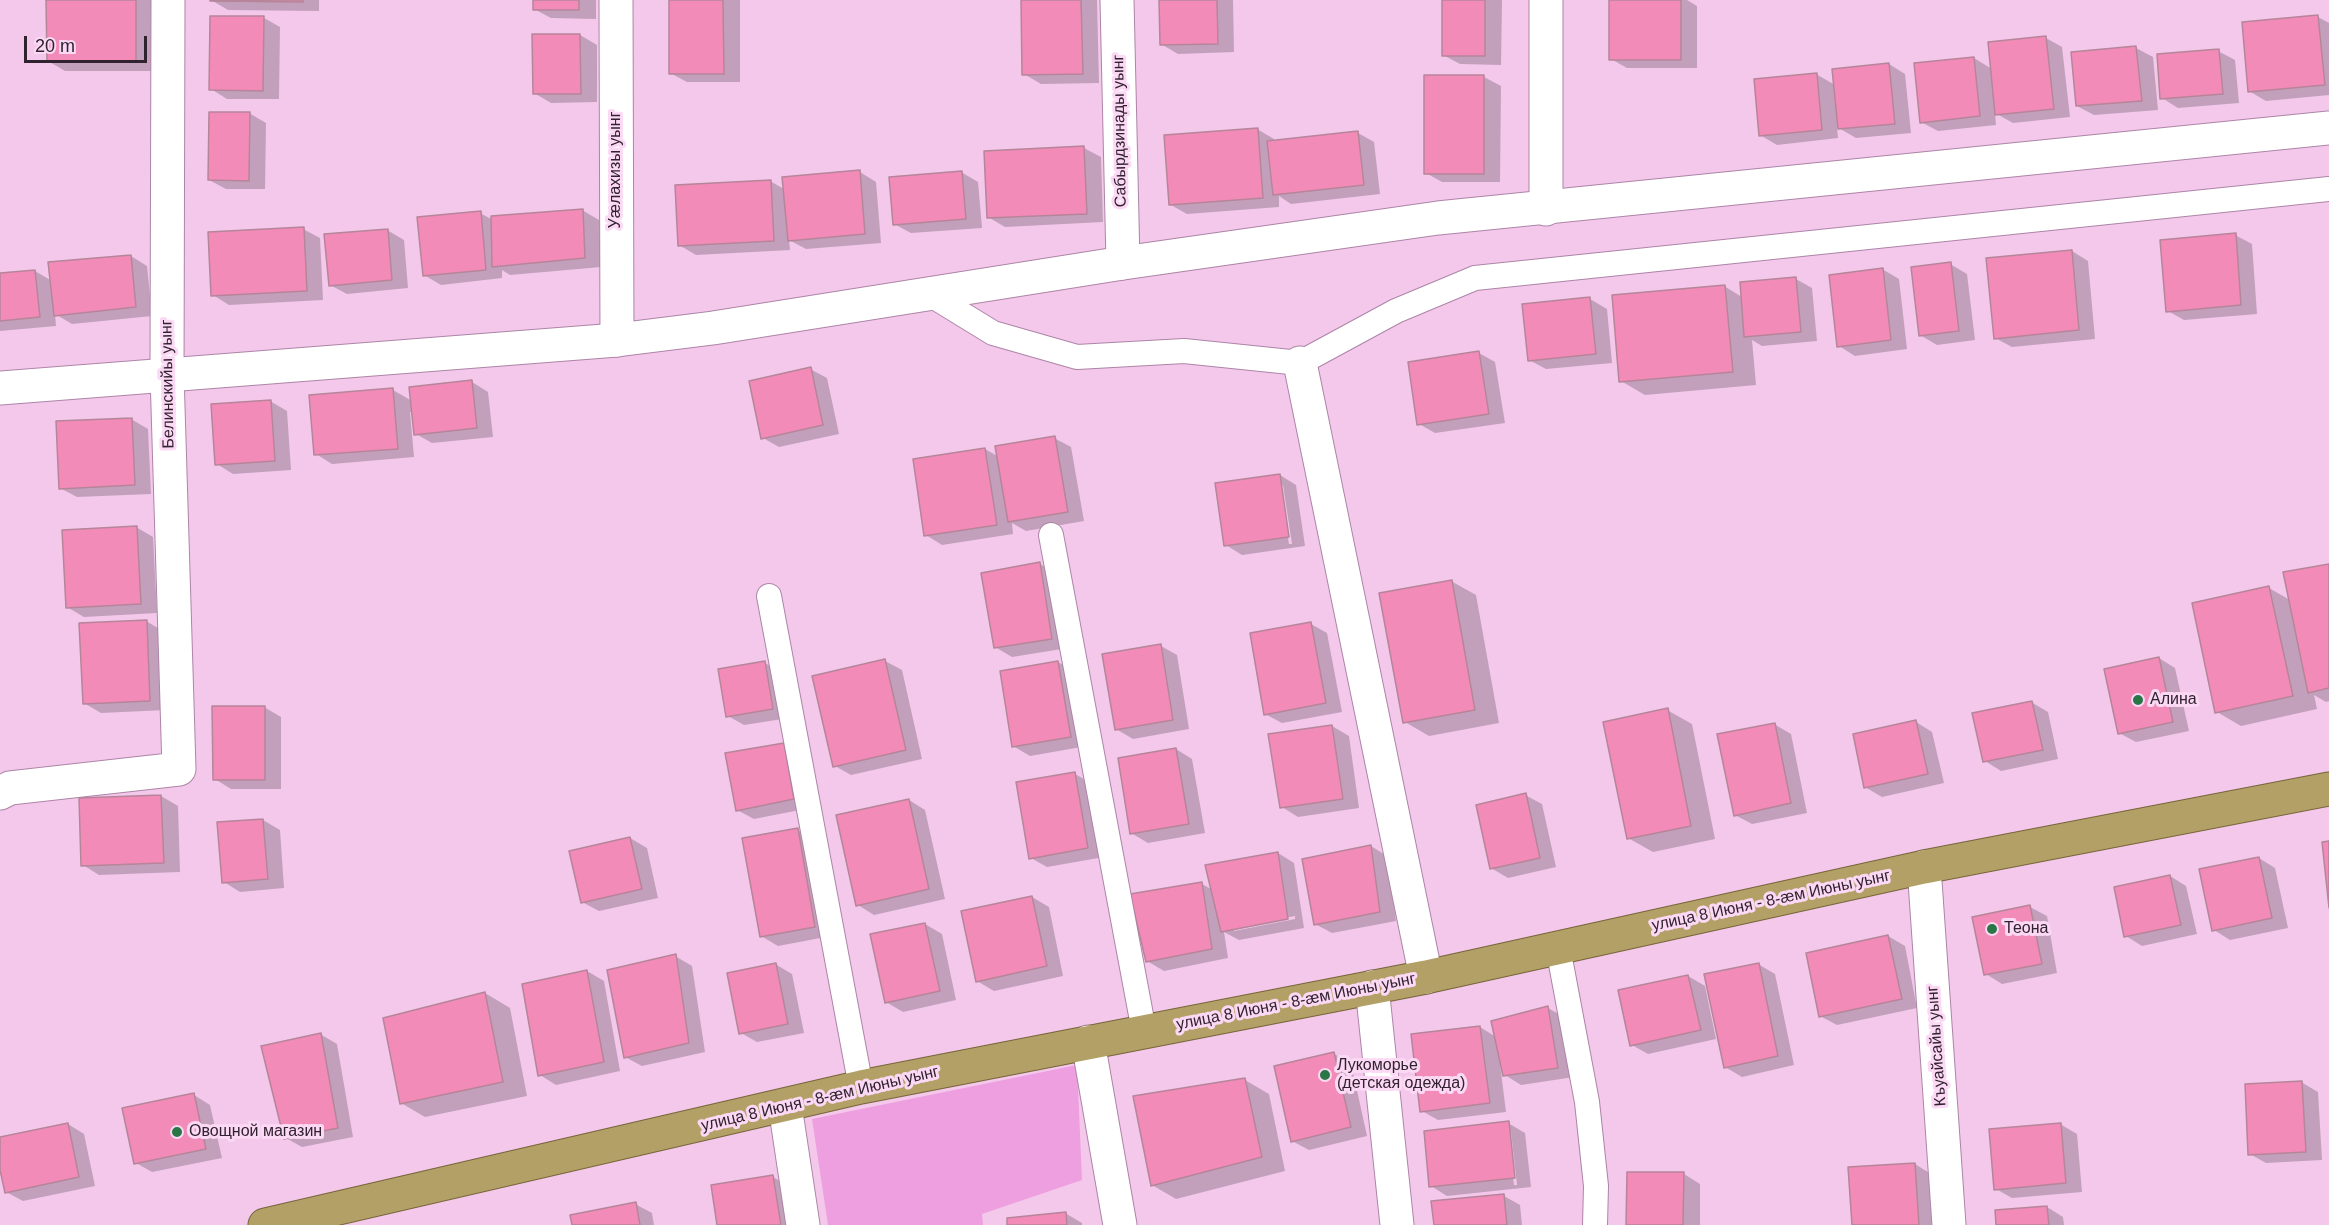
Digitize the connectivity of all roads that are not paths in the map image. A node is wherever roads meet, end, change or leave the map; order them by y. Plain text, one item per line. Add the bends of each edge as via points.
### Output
1 (168, 0) edge
2 (616, 0) edge
3 (1117, 0) edge
4 (1546, 0) edge
5 (2329, 128) edge
6 (2329, 189) edge
7 (1546, 209) junction
8 (1123, 263) junction
9 (932, 295) junction
10 (617, 340) junction
11 (1300, 363) junction
12 (167, 374) junction
13 (0, 388) edge
14 (1051, 535) dead end
15 (769, 596) dead end
16 (2329, 789) edge
17 (0, 793) edge
18 (1924, 867) junction
19 (1558, 948) junction
20 (1426, 977) junction
21 (1372, 987) junction
22 (1144, 1031) junction
23 (1088, 1042) junction
24 (861, 1087) junction
25 (785, 1106) junction
26 (265, 1225) edge
27 (803, 1225) edge
28 (1120, 1225) edge
29 (1397, 1225) edge
30 (1595, 1225) edge
31 (1949, 1225) edge

1 - 12 street, Белинскийы уынг
2 - 10 street, Уӕлахизы уынг
3 - 8 street, Сабырдзинады уынг
4 - 7 street
5 - 7 street
6 - 11 lane via 1475,278 1396,311
7 - 8 street via 1438,218
8 - 9 street
9 - 10 street
9 - 11 lane via 993,333 1077,357 1184,351
10 - 12 street
11 - 20 street
12 - 13 street
12 - 17 street, Белинскийы уынг via 179,769 10,788
14 - 22 lane
15 - 24 lane
16 - 18 highway, улица 8 Июня - 8-ӕм Июны уынг
18 - 19 highway, улица 8 Июня - 8-ӕм Июны уынг
18 - 31 street, Къуайсайы уынг
19 - 20 highway, улица 8 Июня - 8-ӕм Июны уынг
19 - 30 lane via 1587,1102 1596,1186
20 - 21 highway, улица 8 Июня - 8-ӕм Июны уынг
21 - 22 highway, улица 8 Июня - 8-ӕм Июны уынг
21 - 29 street
22 - 23 highway, улица 8 Июня - 8-ӕм Июны уынг
23 - 24 highway, улица 8 Июня - 8-ӕм Июны уынг
23 - 28 street
24 - 25 highway, улица 8 Июня - 8-ӕм Июны уынг
25 - 26 highway, улица 8 Июня - 8-ӕм Июны уынг
25 - 27 street

